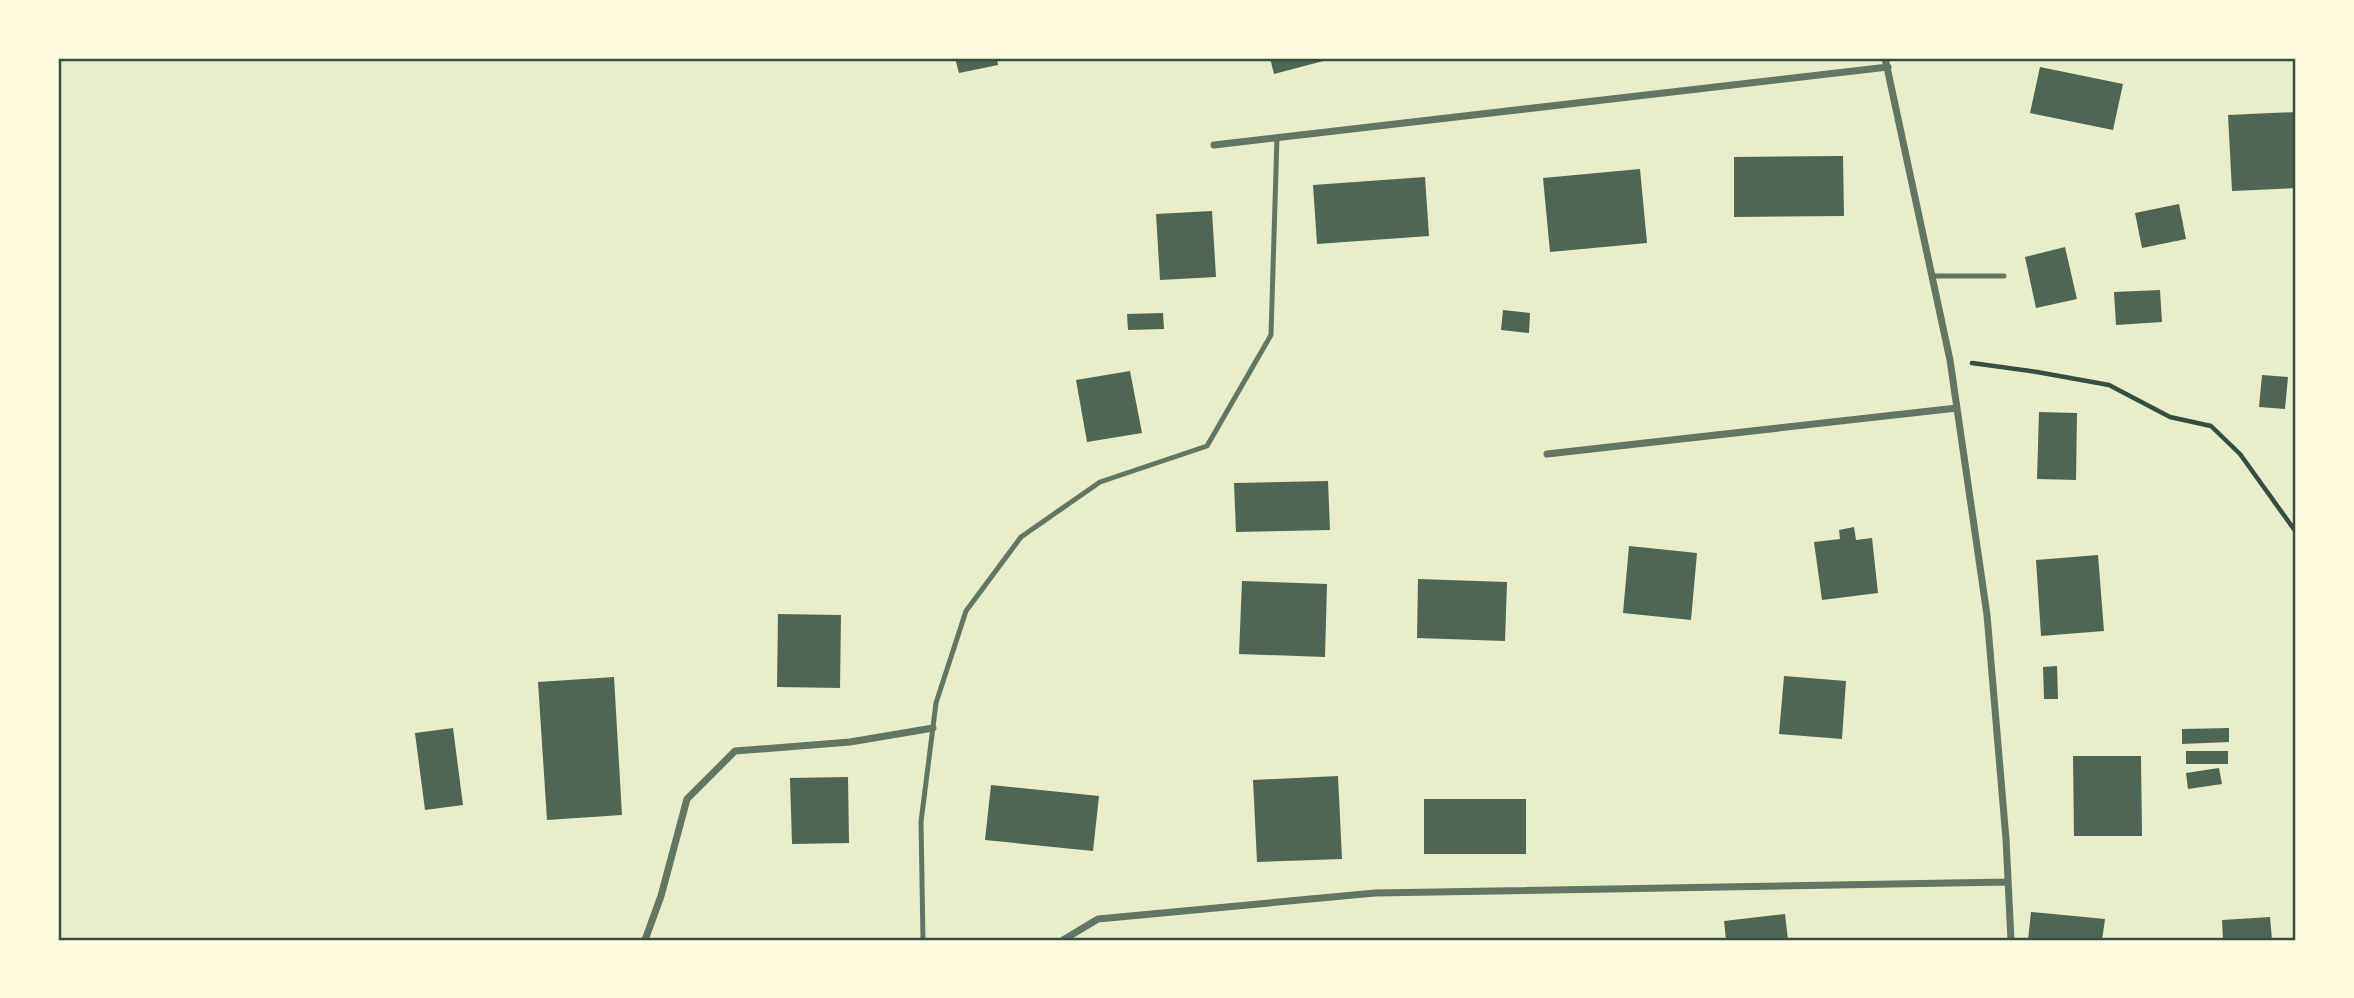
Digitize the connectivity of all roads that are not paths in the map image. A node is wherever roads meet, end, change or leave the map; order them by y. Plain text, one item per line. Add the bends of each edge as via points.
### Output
1 (1885, 58) edge
2 (1888, 67) junction
3 (1277, 137) junction
4 (1214, 145) dead end
5 (1932, 276) junction
6 (2004, 276) dead end
7 (1957, 408) junction
8 (1547, 454) dead end
9 (933, 728) junction
10 (2008, 882) junction
11 (645, 940) edge
12 (923, 940) edge
13 (1063, 940) edge
14 (2011, 940) edge

1 - 2 street
2 - 3 street
2 - 5 street
3 - 4 street
3 - 9 lane via 1271,335 1208,446 1100,482 1021,537 966,611 936,704
5 - 6 lane
5 - 7 street
7 - 8 street
7 - 10 street via 1987,615
9 - 11 street via 850,742 736,751 687,799
9 - 12 lane via 921,822
10 - 13 street via 1376,893 1098,919
10 - 14 street

